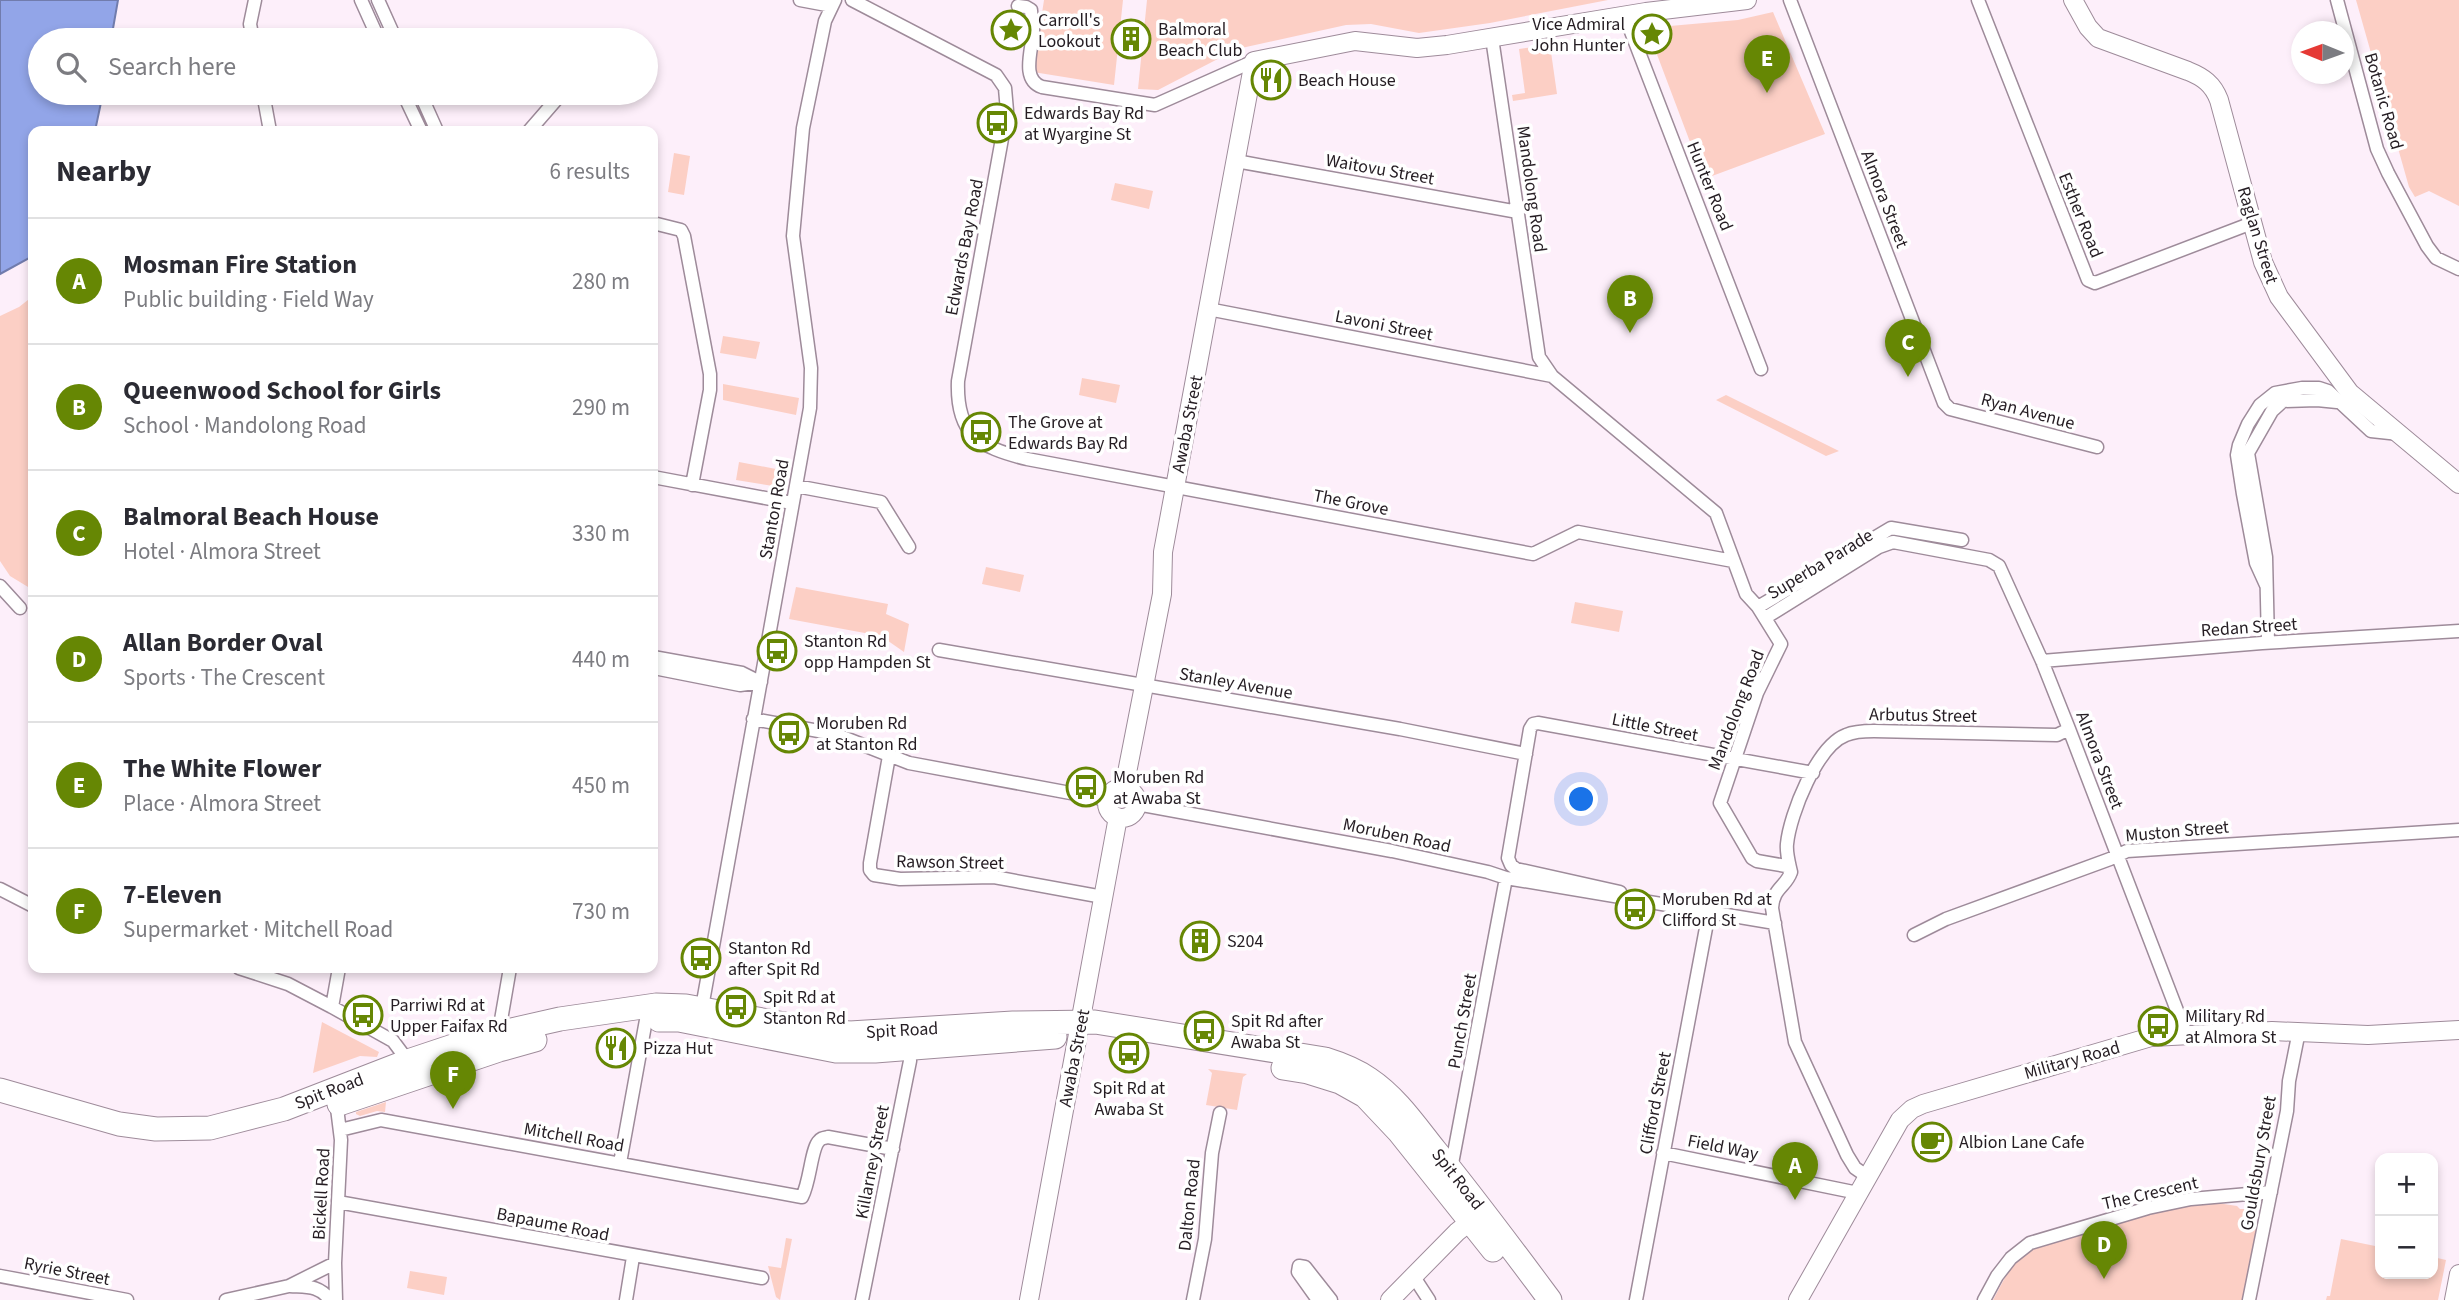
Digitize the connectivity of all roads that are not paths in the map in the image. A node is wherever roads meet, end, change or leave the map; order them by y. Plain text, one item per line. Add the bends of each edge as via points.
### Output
1 (255, 0) edge
2 (361, 0) edge
3 (379, 0) edge
4 (800, 0) edge
5 (852, 0) edge
6 (1747, 0) edge
7 (1790, 0) edge
8 (1978, 0) edge
9 (2073, 0) edge
10 (2337, 0) edge
11 (833, 3) edge
12 (1018, 6) dead end
13 (1625, 16) junction
14 (251, 28) edge
15 (374, 28) edge
16 (391, 28) edge
17 (1492, 38) junction
18 (1254, 61) junction
19 (265, 105) edge
20 (409, 105) edge
21 (425, 105) edge
22 (552, 105) edge
23 (269, 126) edge
24 (419, 126) edge
25 (435, 126) edge
26 (533, 126) edge
27 (1236, 161) junction
28 (1518, 212) junction
29 (2252, 223) junction
30 (658, 224) edge
31 (2459, 269) edge
32 (1208, 309) junction
33 (1761, 369) dead end
34 (1552, 376) junction
35 (1950, 409) joint
36 (966, 427) joint
37 (2399, 434) junction
38 (2097, 447) dead end
39 (658, 478) edge
40 (2459, 484) edge
41 (692, 485) junction
42 (796, 486) junction
43 (1175, 487) junction
44 (792, 503) junction
45 (1962, 540) dead end
46 (909, 547) dead end
47 (1733, 561) junction
48 (2007, 580) joint
49 (0, 586) edge
50 (20, 608) dead end
51 (1762, 612) junction
52 (2459, 631) edge
53 (2268, 643) junction
54 (939, 650) dead end
55 (658, 658) edge
56 (2042, 661) junction
57 (658, 668) edge
58 (761, 682) junction
59 (1144, 686) junction
60 (753, 719) junction
61 (2069, 729) junction
62 (1526, 754) junction
63 (889, 756) junction
64 (1734, 760) junction
65 (1813, 774) junction
66 (1124, 788) junction
67 (1108, 800) junction
68 (1137, 804) junction
69 (1118, 817) junction
70 (2459, 830) edge
71 (2118, 855) junction
72 (1791, 872) junction
73 (1506, 878) junction
74 (0, 889) edge
75 (1103, 897) junction
76 (1650, 902) junction
77 (28, 903) edge
78 (1709, 912) junction
79 (1775, 923) junction
80 (1914, 935) dead end
81 (254, 973) edge
82 (338, 973) edge
83 (509, 973) edge
84 (332, 1007) junction
85 (700, 1016) junction
86 (646, 1020) junction
87 (1079, 1029) junction
88 (2459, 1030) edge
89 (2300, 1031) junction
90 (2186, 1034) junction
91 (507, 1039) junction
92 (909, 1040) junction
93 (408, 1061) junction
94 (0, 1090) edge
95 (335, 1097) junction
96 (0, 1106) edge
97 (1220, 1113) dead end
98 (340, 1130) junction
99 (893, 1149) junction
100 (1663, 1153) junction
101 (620, 1163) junction
102 (1451, 1170) junction
103 (1863, 1185) junction
104 (2271, 1192) junction
105 (338, 1202) junction
106 (1477, 1216) junction
107 (633, 1256) junction
108 (335, 1262) junction
109 (2459, 1273) edge
110 (0, 1276) edge
111 (1414, 1277) junction
112 (762, 1278) dead end
113 (289, 1286) junction
114 (127, 1300) edge
115 (226, 1300) edge
116 (330, 1300) edge
117 (336, 1300) edge
118 (626, 1300) edge
119 (862, 1300) edge
120 (1029, 1300) edge
121 (1193, 1300) edge
122 (1318, 1300) edge
123 (1331, 1300) edge
124 (1390, 1300) edge
125 (1429, 1300) edge
126 (1530, 1300) edge
127 (1550, 1300) edge
128 (1636, 1300) edge
129 (1798, 1300) edge
130 (1984, 1300) edge
131 (2249, 1300) edge
132 (2454, 1300) edge

1 - 14 street
2 - 15 street
3 - 16 street
4 - 11 street
5 - 36 street, Edwards Bay Road via 996,75 1005,88 1007,111 959,370 959,410
6 - 13 street
7 - 35 street, Almora Street
8 - 29 street, Esther Road via 2088,280 2095,283
9 - 29 street, Raglan Street via 2098,38 2188,71 2213,86
10 - 31 street, Botanic Road via 2388,173 2427,246 2436,258
11 - 42 street, Stanton Road via 825,21 803,128 793,236 811,383
12 - 18 street via 1031,10 1030,77 1042,87 1155,105
13 - 17 street
13 - 33 street, Hunter Road
17 - 18 street via 1417,48 1355,41
17 - 28 street, Mandolong Road
18 - 27 street, Awaba Street
19 - 23 street
20 - 24 street
21 - 25 street
22 - 26 street
27 - 28 street, Waitovu Street
27 - 32 street, Awaba Street
28 - 34 street, Mandolong Road via 1539,357
29 - 37 street, Raglan Street via 2267,275 2279,297 2350,393
30 - 41 street via 681,230 684,236 709,374
32 - 34 street, Lavoni Street
32 - 43 street, Awaba Street
34 - 47 street, Mandolong Road via 1716,513
35 - 38 street, Ryan Avenue
36 - 43 street, The Grove via 982,442 1007,454
37 - 40 street, Raglan Street
37 - 53 street via 2371,431 2319,387 2275,393 2248,424 2237,455 2256,563 2266,585
39 - 41 street
41 - 44 street
42 - 44 street, Stanton Road
42 - 46 street via 881,502
43 - 47 street, The Grove via 1533,554 1578,532
43 - 59 street, Awaba Street via 1163,552 1162,594
44 - 58 street, Stanton Road
45 - 51 street, Superba Parade via 1891,528
47 - 51 street, Mandolong Road via 1746,594
48 - 51 street, Superba Parade via 1989,560 1893,542
48 - 56 street, Almora Street
49 - 50 street
51 - 64 street, Mandolong Road via 1781,644 1757,693
52 - 53 street, Redan Street
53 - 56 street, Redan Street
54 - 59 street, Stanley Avenue
55 - 58 street via 742,673
56 - 61 street, Almora Street
57 - 58 street via 740,685
58 - 60 street, Stanton Road
59 - 62 street, Stanley Avenue
59 - 66 street, Awaba Street
60 - 63 street via 835,734
60 - 85 street, Stanton Road
61 - 65 street, Arbutus Street via 2057,735 1847,734 1831,746
61 - 71 street, Almora Street
62 - 64 street, Little Street via 1533,724 1538,723
62 - 76 street, Moruben Road via 1508,858 1511,865
63 - 67 street
63 - 75 street, Rawson Street via 870,863 874,875 900,879 994,877
64 - 65 street, Little Street
64 - 72 street, Mandolong Road via 1722,808 1752,858 1786,866
65 - 72 street, Arbutus Street via 1792,822 1787,846
66 - 67 street via 1112,792
66 - 68 street via 1135,795
67 - 69 street via 1108,808
68 - 69 street via 1131,814
68 - 73 street, Moruben Road via 1392,851
69 - 75 street, Awaba Street
70 - 71 street, Muston Street via 2132,850
71 - 80 street, Muston Street
71 - 90 street, Almora Street
72 - 79 street via 1772,899
73 - 76 street, Moruben Road
73 - 102 street, Punch Street
74 - 77 street
75 - 87 street, Awaba Street
76 - 78 street, Moruben Road
78 - 79 street, Moruben Road
78 - 100 street, Clifford Street
79 - 103 street via 1795,1042
81 - 84 street
82 - 84 street
83 - 91 street via 501,1020
84 - 93 street via 393,1041
85 - 86 highway, Spit Road
85 - 91 highway, Spit Road via 669,1005 637,1006 560,1019
85 - 92 highway, Spit Road
86 - 91 highway, Spit Road
86 - 101 street
87 - 92 highway, Spit Road via 1013,1023
87 - 102 highway, Spit Road via 1344,1065 1382,1088
87 - 106 highway, Spit Road via 1340,1082 1365,1096
87 - 120 street, Awaba Street
88 - 89 street, Military Road via 2368,1035
89 - 90 street, Military Road
89 - 104 street, Gouldsbury Street
90 - 103 street, Military Road via 2151,1037 1912,1109 1900,1120
91 - 93 highway, Spit Road
91 - 95 highway, Spit Road
92 - 99 street, Killarney Street via 910,1061
93 - 95 highway, Spit Road
94 - 95 highway, Spit Road via 119,1124 181,1130 222,1126
95 - 96 highway, Spit Road via 239,1137 186,1145 130,1141
95 - 98 street, Bickell Road
97 - 121 street, Dalton Road
98 - 101 street, Mitchell Road via 381,1120
98 - 105 street, Bickell Road
99 - 101 street, Mitchell Road via 823,1138 816,1144 802,1197
99 - 119 street, Killarney Street
100 - 103 street, Field Way
100 - 128 street, Clifford Street
102 - 106 highway, Spit Road
103 - 129 street, Military Road
104 - 130 street, The Crescent via 2148,1208 2030,1243 2011,1258
104 - 131 street, Gouldsbury Street
105 - 107 street, Bapaume Road
105 - 108 street, Bickell Road
106 - 111 street
106 - 126 highway, Spit Road
106 - 127 highway, Spit Road
107 - 112 street, Bapaume Road
107 - 118 street
108 - 113 street
108 - 117 street, Bickell Road
109 - 132 street
110 - 114 street, Ryrie Street
111 - 124 street
111 - 125 street
113 - 115 street
113 - 116 street via 315,1287
122 - 123 street via 1298,1272 1299,1266 1306,1267

